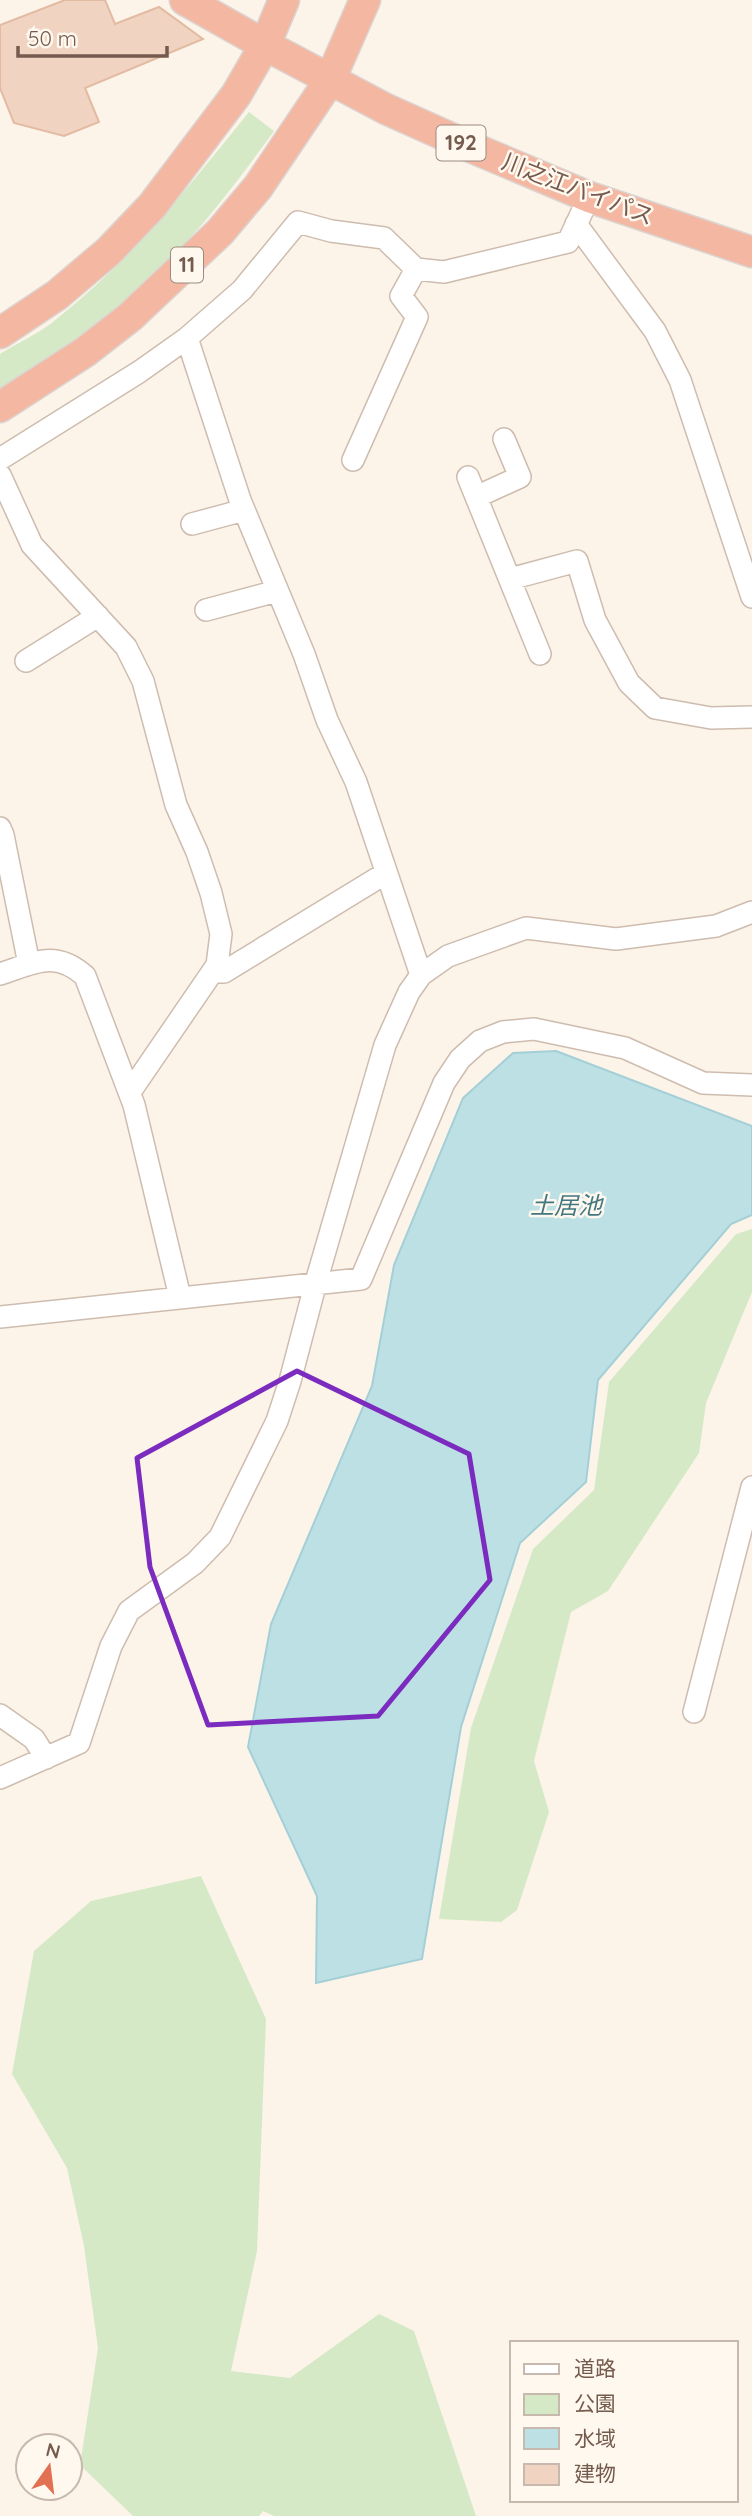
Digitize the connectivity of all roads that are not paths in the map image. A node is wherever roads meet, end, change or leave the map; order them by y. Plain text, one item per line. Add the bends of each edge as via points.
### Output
1 (185, 0) edge
2 (284, 0) edge
3 (365, 0) edge
4 (265, 46) junction
5 (330, 80) junction
6 (589, 197) junction
7 (576, 224) junction
8 (752, 252) edge
9 (416, 270) junction
10 (0, 333) edge
11 (187, 338) junction
12 (0, 407) edge
13 (504, 439) dead end
14 (0, 459) edge
15 (353, 460) dead end
16 (0, 475) edge
17 (468, 477) dead end
18 (476, 497) junction
19 (244, 510) junction
20 (192, 524) dead end
21 (510, 579) junction
22 (277, 592) junction
23 (752, 597) edge
24 (206, 611) dead end
25 (98, 616) junction
26 (540, 653) dead end
27 (26, 662) dead end
28 (752, 717) edge
29 (0, 828) edge
30 (386, 873) junction
31 (752, 912) edge
32 (29, 964) junction
33 (213, 972) junction
34 (0, 974) edge
35 (421, 975) junction
36 (752, 1085) edge
37 (130, 1093) junction
38 (316, 1282) junction
39 (180, 1297) junction
40 (0, 1317) edge
41 (752, 1487) edge
42 (694, 1712) dead end
43 (0, 1715) edge
44 (46, 1758) junction
45 (0, 1778) edge

1 - 4 highway, 川之江バイパス / 192
2 - 4 highway
3 - 5 highway, 11
4 - 5 highway, 川之江バイパス / 192
4 - 10 highway via 236,95 152,206 57,295
5 - 6 highway, 川之江バイパス / 192
5 - 12 highway, 11 via 258,187 220,232 130,317
6 - 7 street
6 - 8 highway, 川之江バイパス / 192
7 - 9 street via 568,242 444,272
7 - 23 street via 655,331 680,380
9 - 11 street via 384,238 298,222 242,290
9 - 15 street via 401,296 417,317
11 - 14 street
11 - 19 street
13 - 18 street via 520,477
16 - 25 street via 32,545
17 - 18 street
18 - 21 street
19 - 20 street
19 - 22 street
21 - 26 street
21 - 28 street via 577,561 595,620 629,683 655,708 711,718
22 - 24 street
22 - 30 street via 356,782
25 - 27 street
25 - 33 street via 126,648 143,681 176,805 197,852 221,934
29 - 32 street
30 - 33 street via 224,972
30 - 35 street
31 - 35 street via 716,926 616,939 526,928 448,956
32 - 34 street
32 - 37 street via 58,960 85,976
33 - 37 street
35 - 38 street via 385,1045
36 - 38 street via 704,1083 625,1048 545,1031 503,1032 480,1041 444,1083 361,1279
37 - 39 street
38 - 39 street
38 - 44 street via 277,1421 220,1537 195,1563 129,1611 111,1646 79,1743
39 - 40 street
41 - 42 street
43 - 44 street via 34,1739
44 - 45 street

